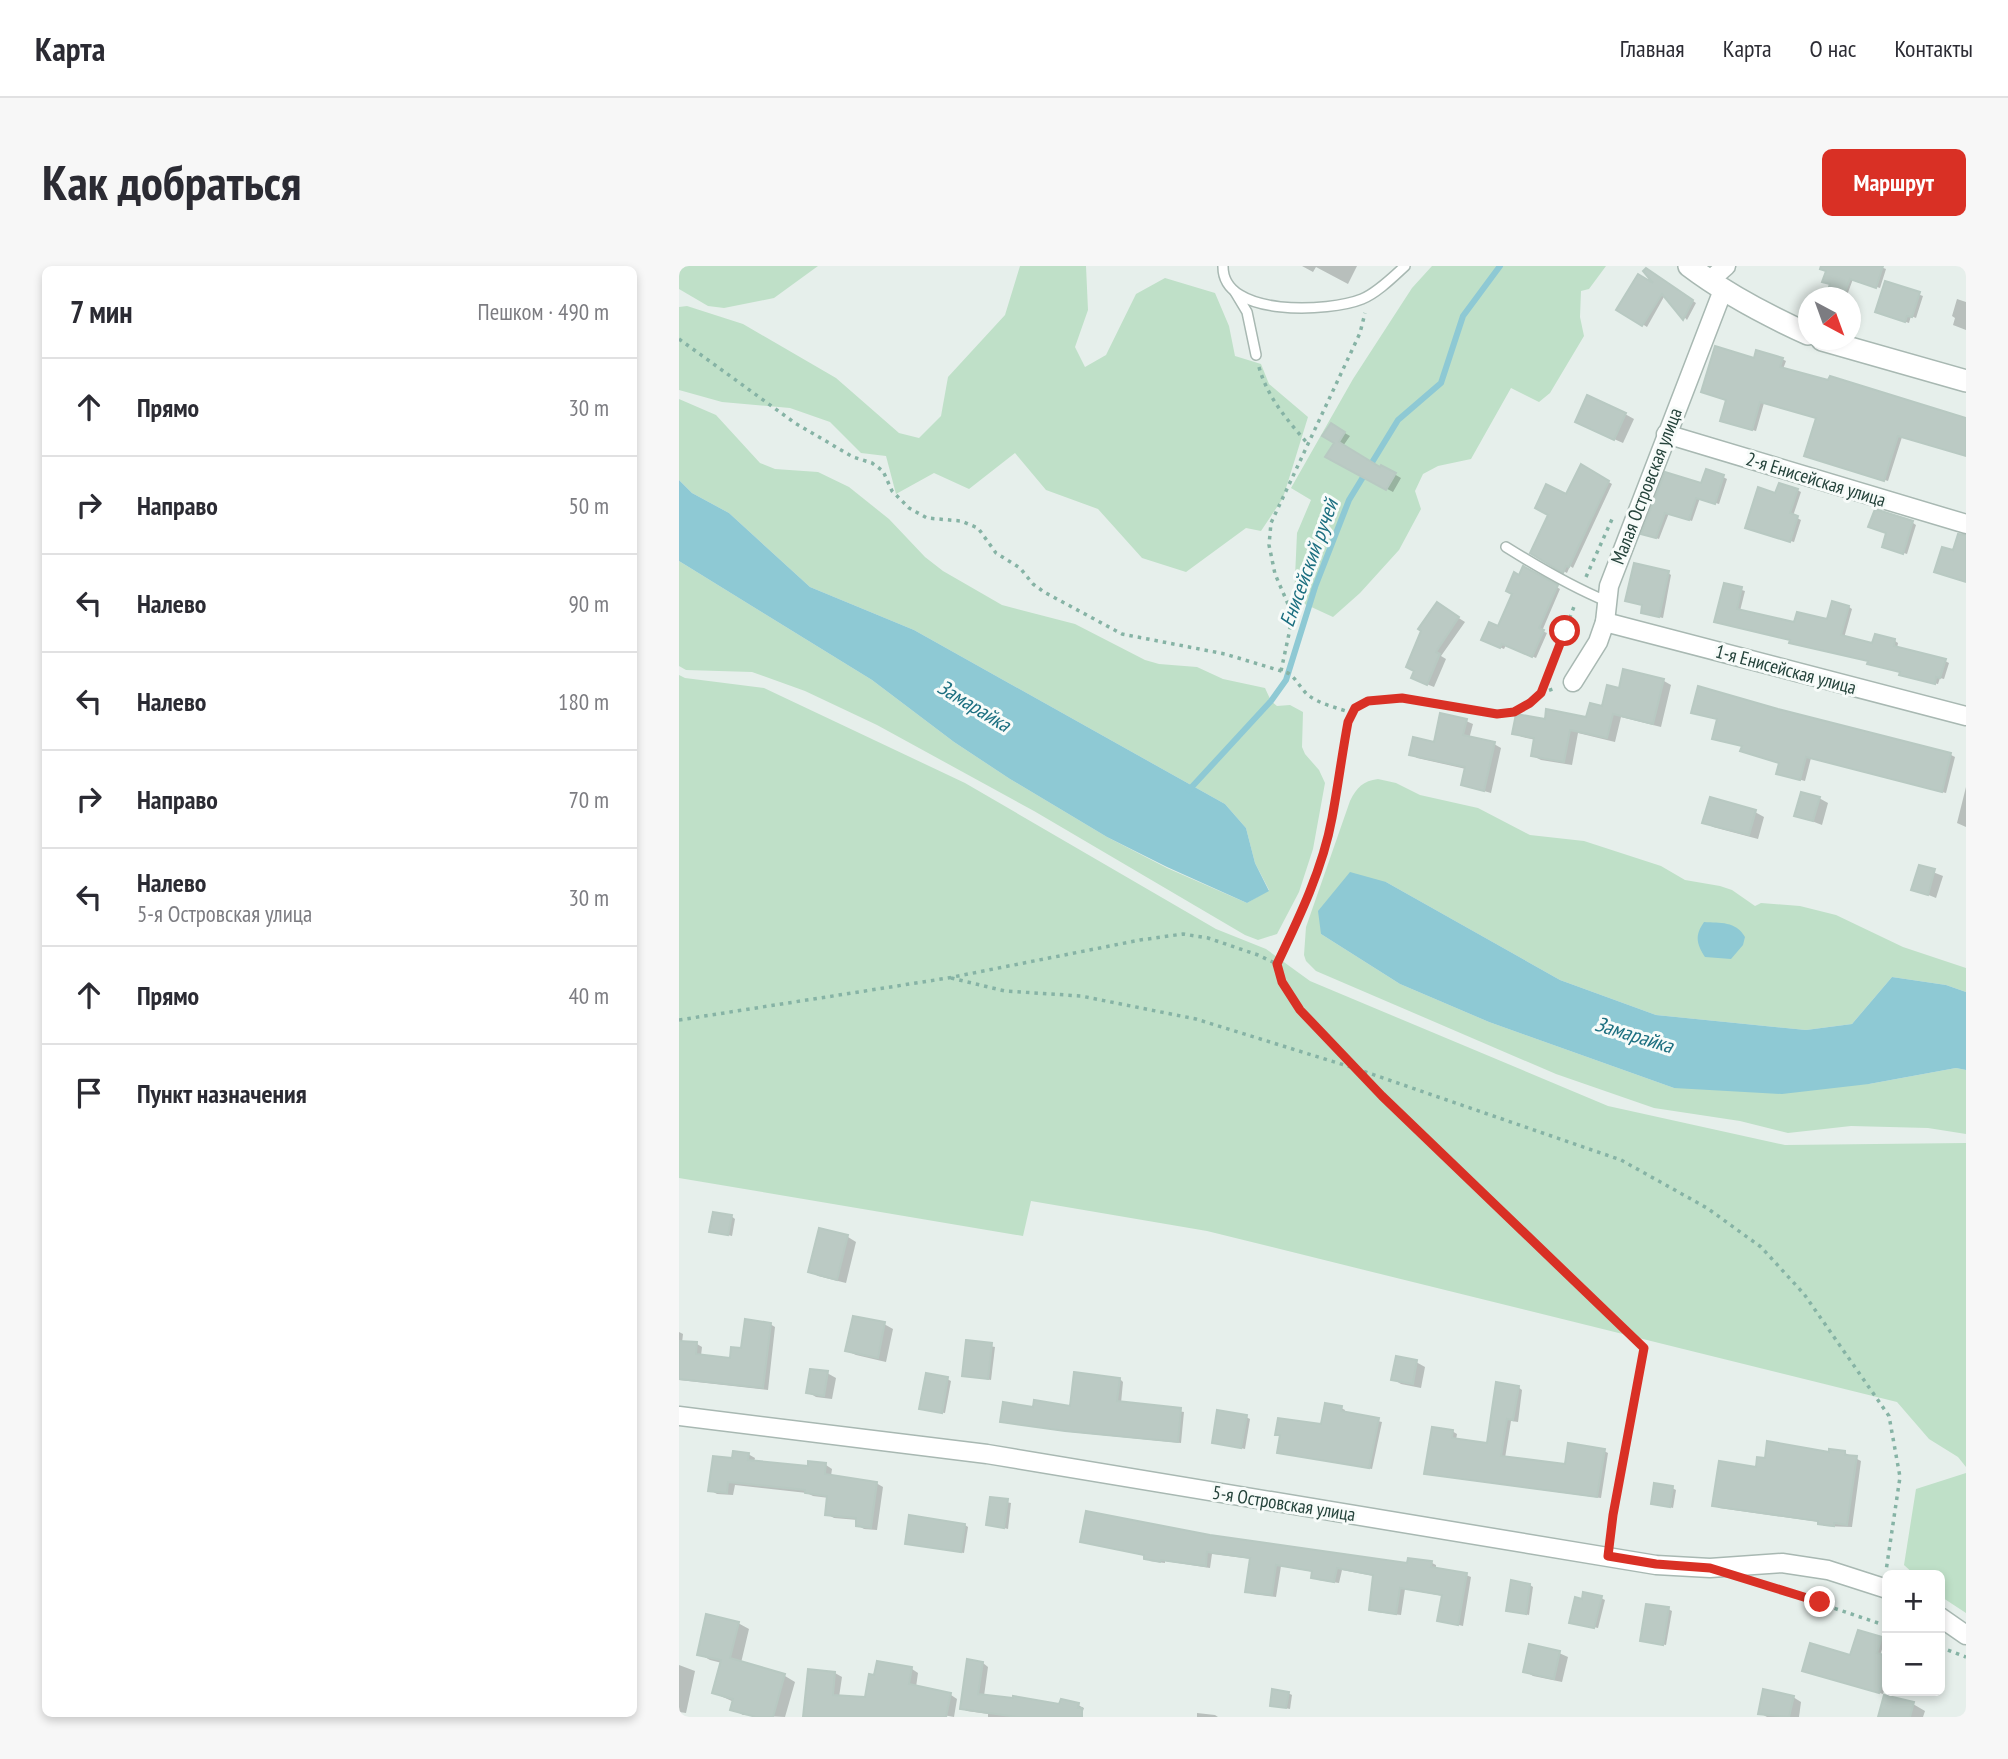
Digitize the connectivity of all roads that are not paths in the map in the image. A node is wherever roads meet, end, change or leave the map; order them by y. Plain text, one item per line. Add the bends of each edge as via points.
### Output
1 (1223, 266) edge
2 (1405, 266) edge
3 (1689, 266) edge
4 (1726, 266) edge
5 (1716, 285) junction
6 (1232, 287) junction
7 (1798, 330) edge
8 (1857, 350) edge
9 (1256, 355) road end
10 (1966, 381) edge
11 (1666, 433) junction
12 (1966, 524) edge
13 (1506, 547) dead end
14 (1606, 601) junction
15 (1605, 622) junction
16 (1573, 681) dead end
17 (1966, 716) edge
18 (679, 1416) edge
19 (1882, 1587) edge
20 (1945, 1620) edge
21 (1966, 1635) edge

1 - 6 lane
2 - 6 lane via 1365,299 1348,304 1264,306
3 - 5 street
4 - 5 street, Малая Островская улица
5 - 7 street
5 - 11 street, Малая Островская улица
6 - 9 lane via 1247,312
8 - 10 street
11 - 12 street, 2-я Енисейская улица
11 - 14 street, Малая Островская улица
13 - 14 lane
14 - 15 street, Малая Островская улица
15 - 16 street, Малая Островская улица
15 - 17 street, 1-я Енисейская улица
18 - 19 street, 5-я Островская улица via 987,1454 1656,1564 1710,1568 1782,1563 1828,1570
20 - 21 street

